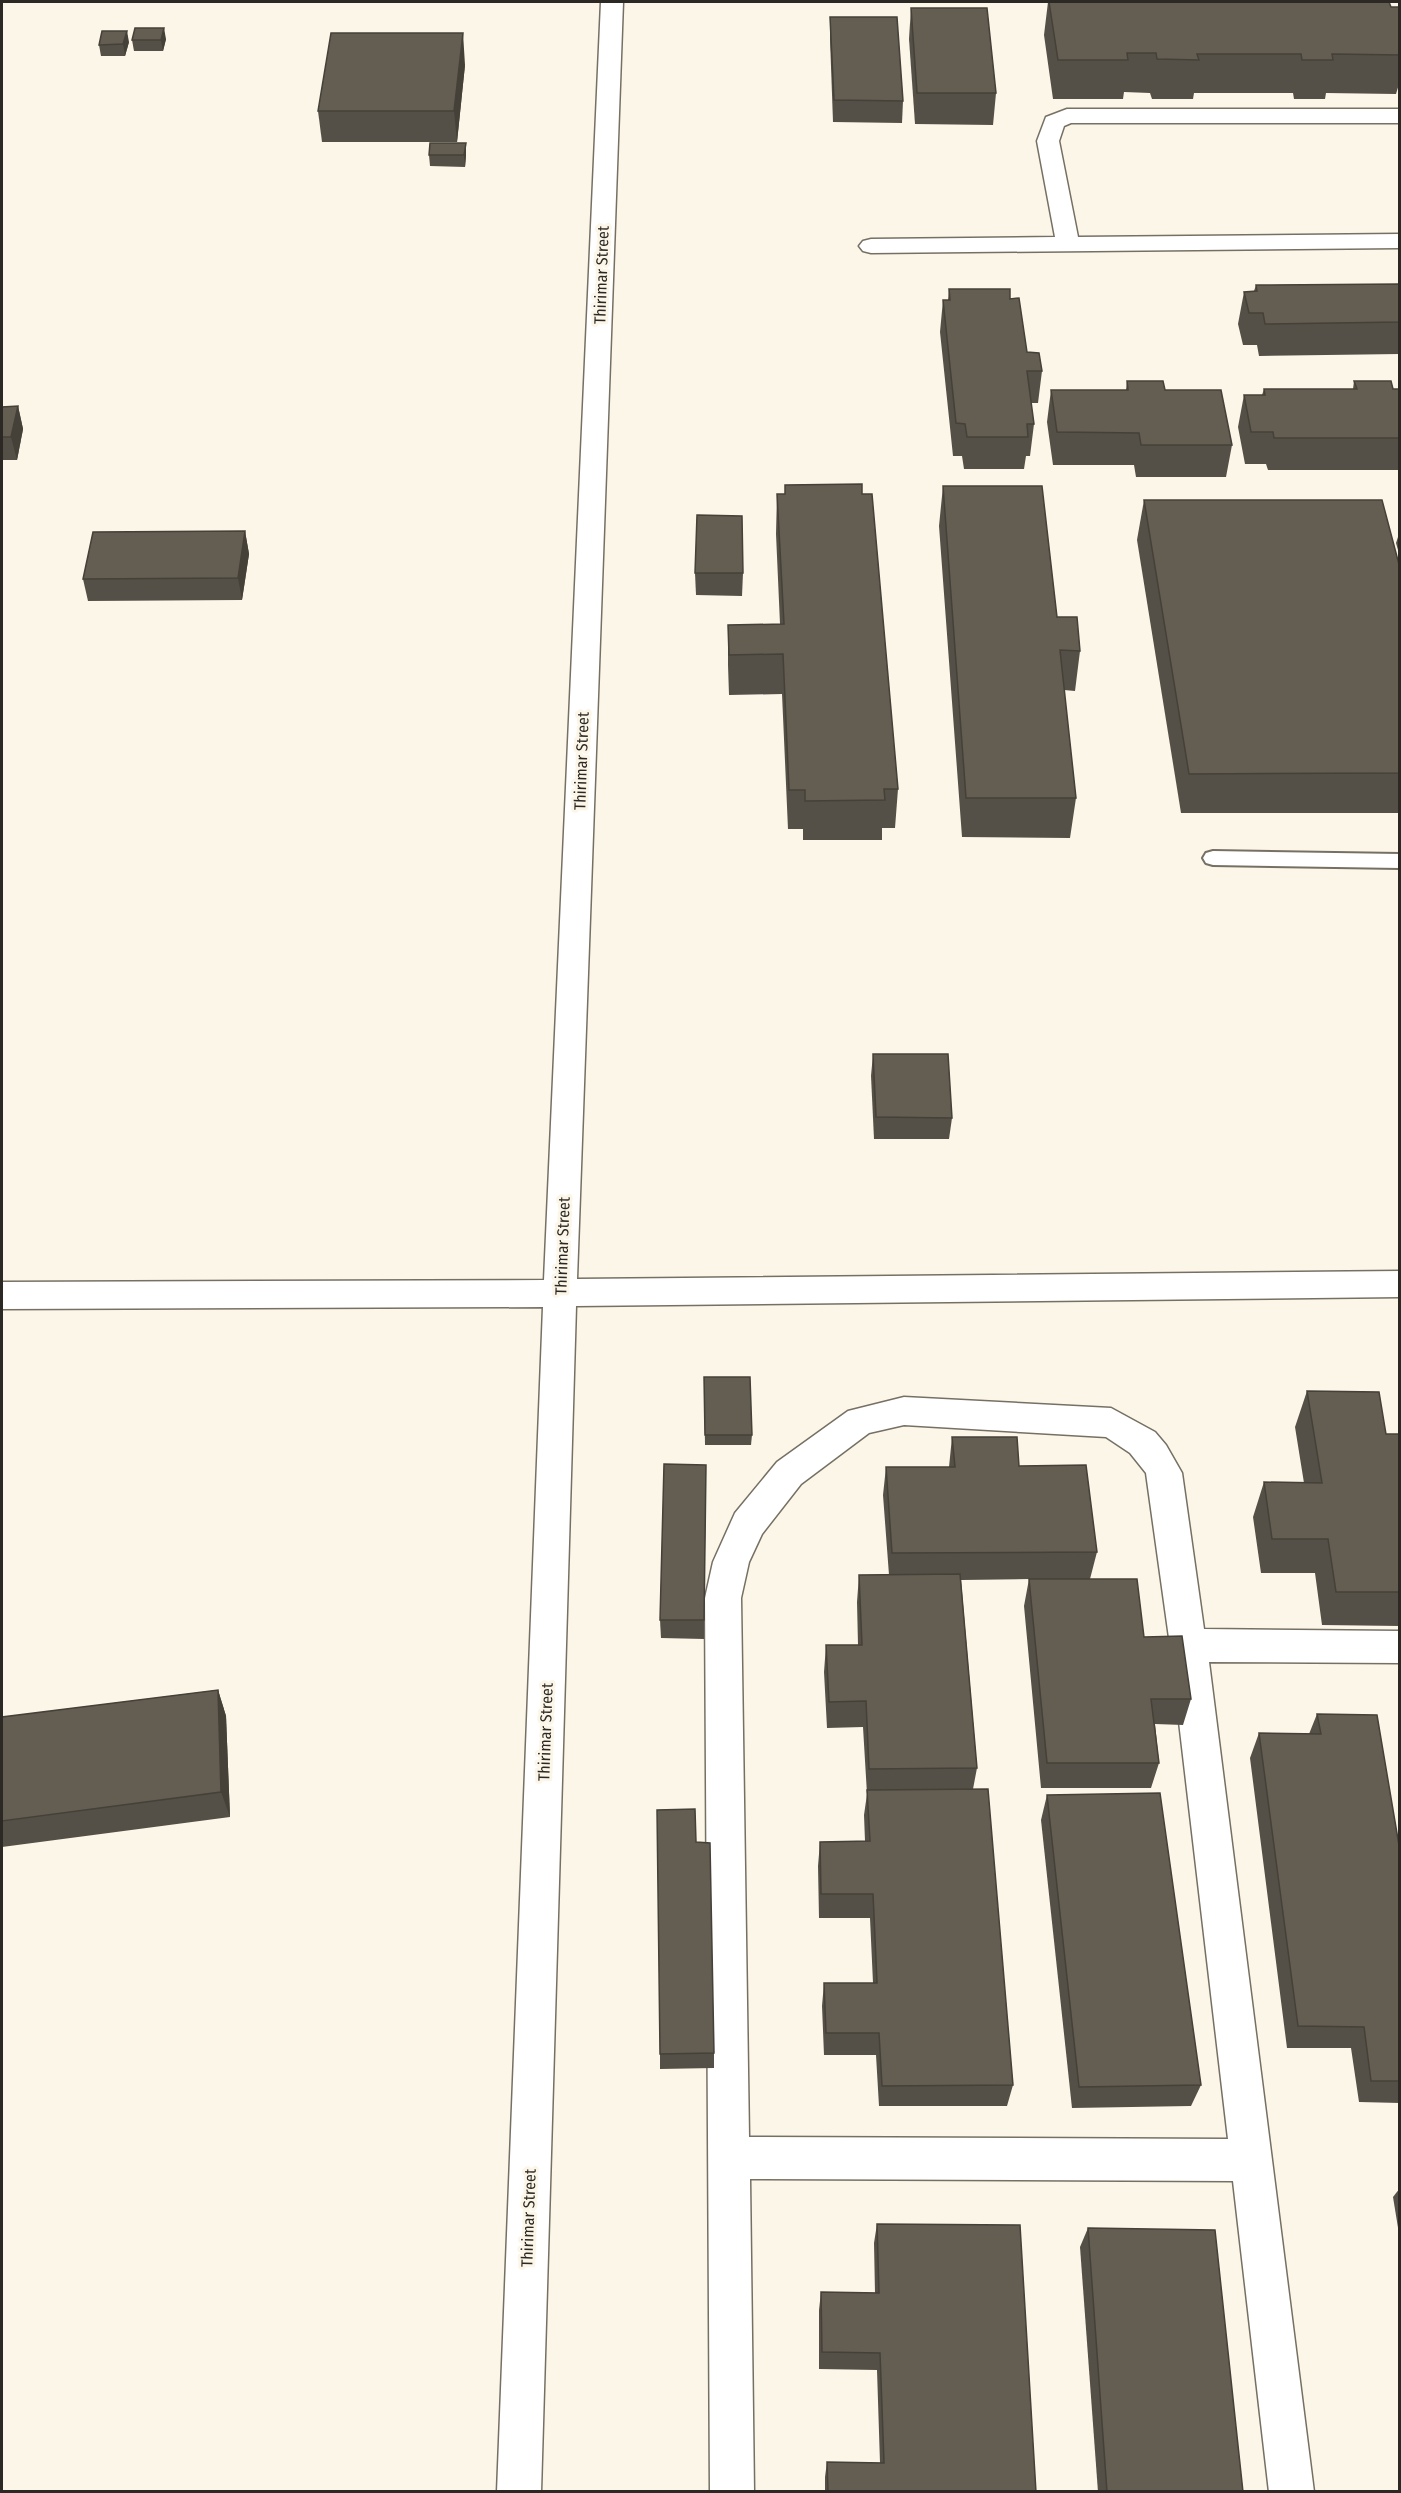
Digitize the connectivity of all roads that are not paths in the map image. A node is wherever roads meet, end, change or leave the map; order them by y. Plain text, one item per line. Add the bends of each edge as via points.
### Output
1 (612, 2) edge
2 (1400, 116) edge
3 (1400, 241) edge
4 (1068, 244) junction
5 (871, 246) dead end
6 (1213, 858) dead end
7 (1400, 861) edge
8 (1400, 1284) edge
9 (560, 1293) junction
10 (2, 1295) edge
11 (1188, 1645) junction
12 (1400, 1647) edge
13 (729, 2158) junction
14 (1252, 2160) junction
15 (519, 2492) edge
16 (732, 2492) edge
17 (1292, 2492) edge

1 - 9 street, Thirimar Street
2 - 4 street via 1067,116 1054,122 1048,141
3 - 4 street
4 - 5 street
6 - 7 lane
8 - 9 street
9 - 10 street
9 - 15 street, Thirimar Street
11 - 12 street
11 - 13 street via 1164,1473 1155,1452 1111,1424 904,1412 860,1421 789,1473 748,1524 731,1562 723,1598
11 - 14 street
13 - 14 street
13 - 16 street
14 - 17 street

